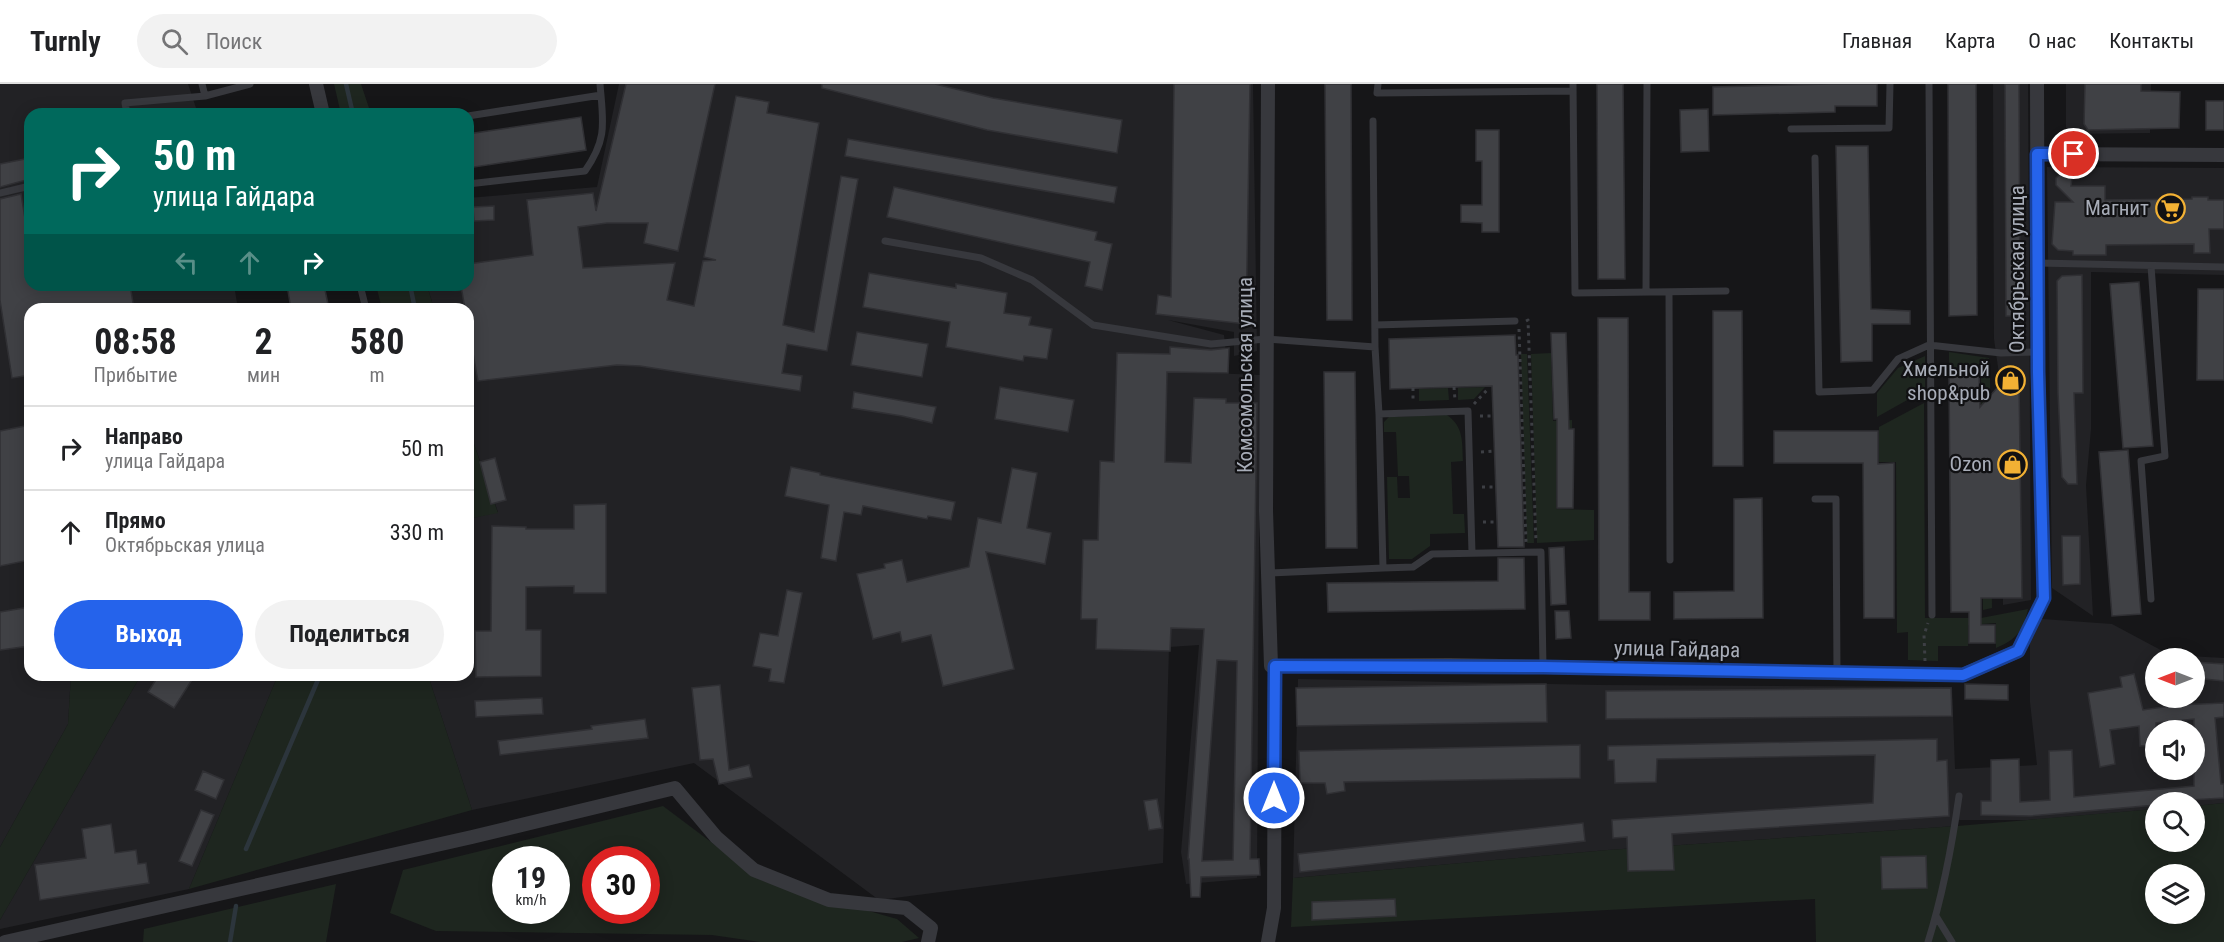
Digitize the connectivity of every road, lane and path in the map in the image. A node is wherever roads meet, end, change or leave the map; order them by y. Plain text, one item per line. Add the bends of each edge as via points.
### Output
1 (202, 84) edge
2 (250, 84) edge
3 (316, 84) edge
4 (600, 84) edge
5 (1268, 84) edge
6 (1378, 84) edge
7 (1647, 84) edge
8 (1890, 84) edge
9 (1929, 84) edge
10 (2037, 84) edge
11 (1573, 87) edge
12 (601, 95) junction
13 (205, 96) junction
14 (126, 108) edge
15 (322, 108) edge
16 (474, 115) edge
17 (1373, 121) dead end
18 (1791, 129) dead end
19 (2037, 154) junction
20 (2224, 155) edge
21 (1815, 158) dead end
22 (474, 183) edge
23 (24, 187) edge
24 (0, 193) edge
25 (885, 242) dead end
26 (2038, 263) junction
27 (2151, 266) junction
28 (2224, 267) edge
29 (1726, 291) dead end
30 (1646, 292) junction
31 (1669, 292) junction
32 (1528, 320) dead end
33 (1517, 321) joint
34 (1374, 325) junction
35 (1266, 339) junction
36 (1929, 345) junction
37 (1375, 347) junction
38 (2038, 352) junction
39 (1490, 388) dead end
40 (1468, 411) junction
41 (1379, 414) junction
42 (1815, 500) dead end
43 (1526, 552) junction
44 (1536, 552) junction
45 (1472, 553) junction
46 (1670, 560) dead end
47 (1383, 568) junction
48 (1268, 573) junction
49 (2044, 598) joint
50 (2151, 599) dead end
51 (1932, 615) joint
52 (1273, 666) junction
53 (1543, 667) junction
54 (1837, 673) junction
55 (1925, 674) junction
56 (1959, 796) dead end
57 (1936, 916) junction
58 (5, 942) edge
59 (928, 942) edge
60 (1268, 942) edge
61 (1928, 942) edge
62 (1952, 942) edge

1 - 13 lane
2 - 13 lane
3 - 15 street
4 - 12 lane
5 - 35 street, Комсомольская улица
6 - 11 lane via 1377,93
7 - 30 lane
8 - 18 lane via 1889,128
9 - 36 lane
10 - 19 street, Октябрьская улица
11 - 30 lane via 1575,293
12 - 16 lane
12 - 22 lane via 603,128 598,153 585,171
13 - 14 lane via 125,103
17 - 34 lane
19 - 20 street
19 - 26 street, Октябрьская улица
21 - 36 lane via 1819,392 1873,390 1898,359
23 - 24 lane
25 - 35 lane via 981,258 1032,280 1093,326 1211,344
26 - 27 lane
26 - 38 street, Октябрьская улица
27 - 28 lane
27 - 50 lane via 2165,456 2141,461
29 - 31 lane
30 - 31 lane
31 - 46 lane
32 - 44 path
33 - 34 lane
33 - 43 path
34 - 37 lane
35 - 37 lane
35 - 48 street, Комсомольская улица
36 - 38 lane via 2001,353
36 - 51 lane
37 - 41 lane
38 - 49 street, Октябрьская улица
39 - 40 path
40 - 41 lane
40 - 45 lane
41 - 47 lane
42 - 54 lane via 1836,499
43 - 44 lane
43 - 45 lane
44 - 53 lane via 1541,552
45 - 47 lane via 1432,554 1413,567
47 - 48 lane
48 - 52 street, Комсомольская улица
49 - 55 street, улица Гайдара via 2018,651 1963,675
51 - 55 path via 1924,635
52 - 53 street, улица Гайдара
52 - 60 street, Комсомольская улица via 1274,908
53 - 54 street, улица Гайдара
54 - 55 street, улица Гайдара
56 - 57 lane via 1952,849
57 - 61 lane
57 - 62 lane
58 - 59 street via 675,788 716,837 754,870 829,900 906,908 931,928

